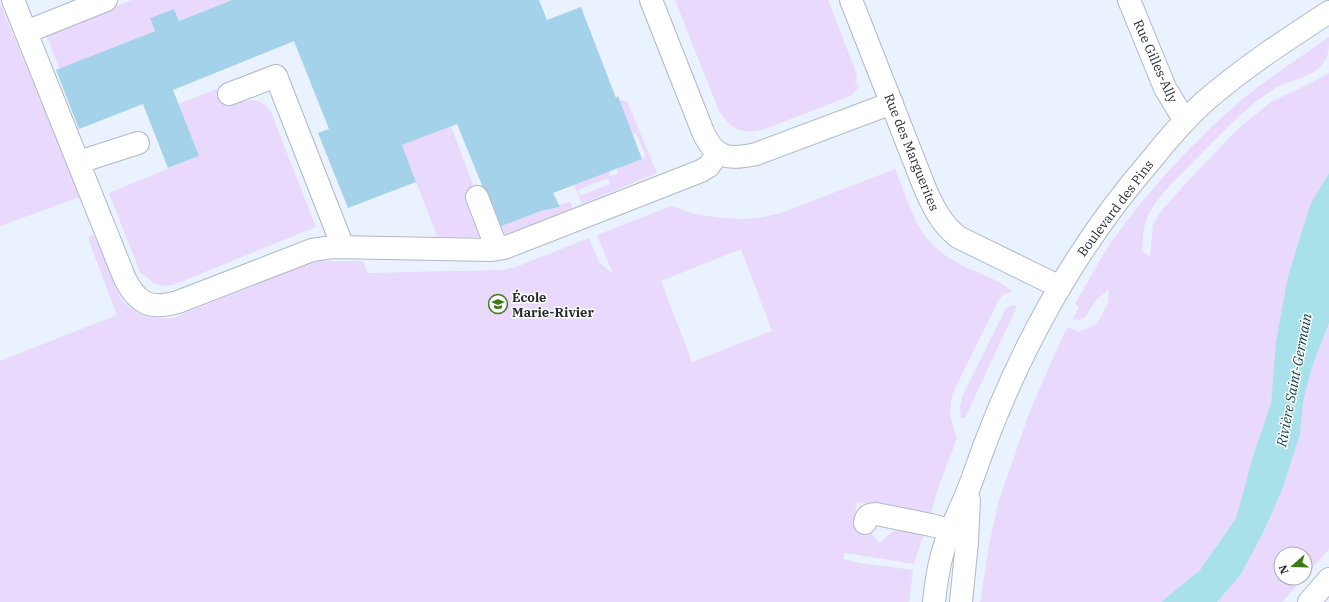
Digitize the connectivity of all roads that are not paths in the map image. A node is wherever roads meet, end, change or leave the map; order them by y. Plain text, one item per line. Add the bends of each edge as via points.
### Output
1 (13, 0) edge
2 (106, 0) edge
3 (651, 0) edge
4 (852, 0) edge
5 (1129, 0) edge
6 (1329, 12) edge
7 (26, 32) junction
8 (229, 94) dead end
9 (892, 102) junction
10 (1186, 121) junction
11 (138, 142) dead end
12 (718, 153) junction
13 (78, 162) junction
14 (477, 197) dead end
15 (343, 247) junction
16 (497, 249) junction
17 (1060, 287) junction
18 (865, 523) dead end
19 (959, 533) junction
20 (1329, 579) edge
21 (934, 602) edge
22 (961, 602) edge
23 (1309, 602) edge

1 - 7 street
2 - 7 street
3 - 12 street via 703,132 711,148
4 - 9 street, Rue des Marguerites
5 - 10 street, Rue Gilles-Ally via 1165,88
6 - 10 street, Boulevard des Pins via 1256,61
7 - 13 street
8 - 15 street via 276,76
9 - 12 street via 756,154 742,157
9 - 17 street, Rue des Marguerites via 934,208 948,229 969,243
10 - 17 street, Boulevard des Pins via 1119,198
11 - 13 street
12 - 16 street via 709,166 701,171 512,246
13 - 15 street via 125,279 136,297 151,306 178,302 312,250
14 - 16 street
15 - 16 street
17 - 19 street, Boulevard des Pins via 1040,322 996,415 970,487
18 - 19 street via 866,518 876,514
19 - 21 street, Boulevard des Pins via 945,547
19 - 22 street, Boulevard des Pins
20 - 23 street

